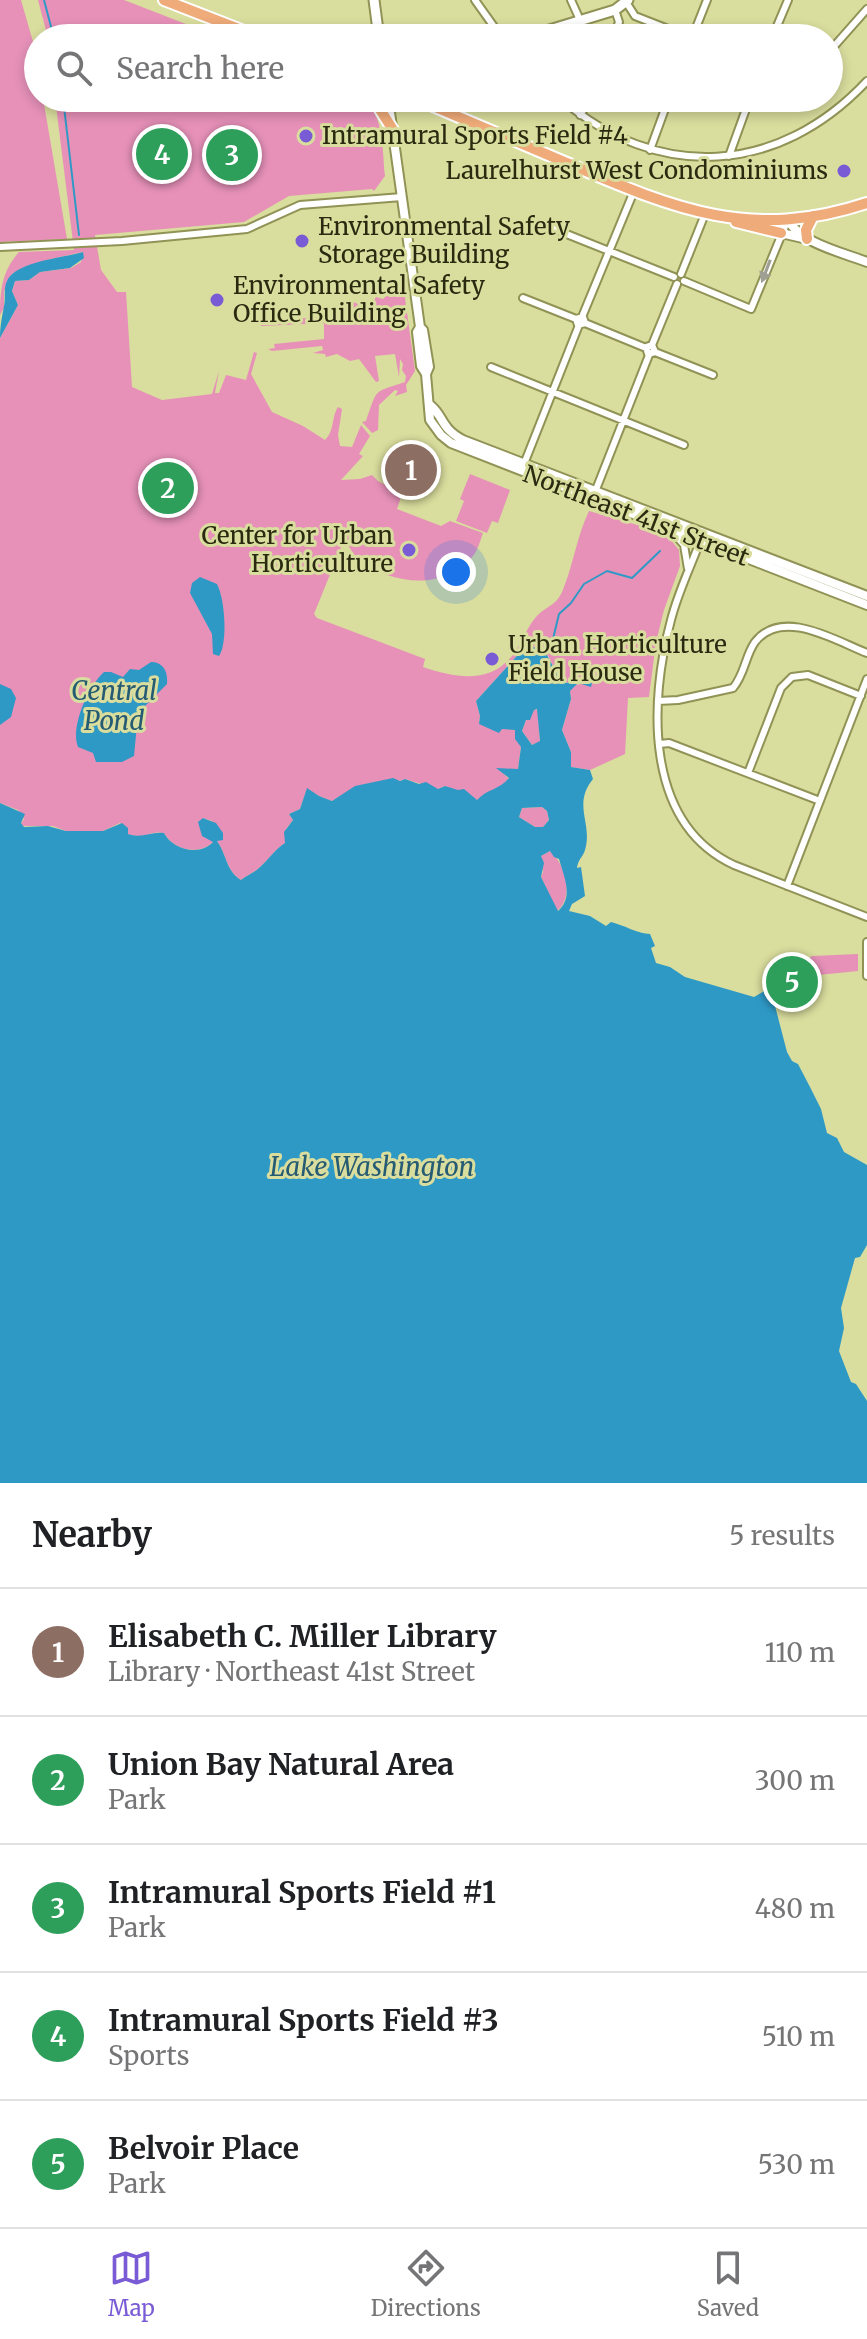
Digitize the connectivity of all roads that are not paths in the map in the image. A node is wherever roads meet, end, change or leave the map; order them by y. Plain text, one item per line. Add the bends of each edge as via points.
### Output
1 (164, 0) edge
2 (374, 0) edge
3 (475, 0) edge
4 (571, 0) edge
5 (707, 0) edge
6 (788, 0) edge
7 (622, 5) edge
8 (867, 9) edge
9 (580, 20) junction
10 (226, 24) edge
11 (377, 24) edge
12 (492, 24) edge
13 (567, 24) edge
14 (656, 24) edge
15 (698, 24) edge
16 (778, 24) edge
17 (843, 36) edge
18 (867, 81) edge
19 (843, 105) edge
20 (382, 112) edge
21 (390, 112) edge
22 (452, 112) edge
23 (576, 112) edge
24 (582, 112) edge
25 (664, 112) edge
26 (745, 112) edge
27 (833, 112) edge
28 (580, 115) junction
29 (393, 130) junction
30 (650, 150) junction
31 (729, 156) junction
32 (634, 191) junction
33 (402, 197) junction
34 (867, 203) edge
35 (705, 214) junction
36 (813, 216) junction
37 (727, 217) junction
38 (788, 219) junction
39 (549, 227) dead end
40 (781, 233) junction
41 (807, 239) junction
42 (0, 247) edge
43 (609, 251) junction
44 (867, 262) edge
45 (679, 279) junction
46 (523, 298) dead end
47 (580, 321) junction
48 (650, 350) junction
49 (491, 367) dead end
50 (713, 375) dead end
51 (553, 392) junction
52 (623, 420) junction
53 (684, 445) dead end
54 (523, 468) junction
55 (594, 495) junction
56 (671, 530) junction
57 (702, 537) junction
58 (688, 573) junction
59 (867, 596) edge
60 (867, 605) edge
61 (867, 653) edge
62 (867, 679) edge
63 (861, 696) junction
64 (658, 701) junction
65 (660, 744) junction
66 (748, 773) junction
67 (820, 801) junction
68 (787, 886) junction
69 (867, 917) edge
70 (867, 942) edge
71 (867, 976) edge

1 - 10 main road
2 - 11 main road
3 - 12 street
4 - 9 street
5 - 15 street
6 - 16 street
7 - 9 main road
7 - 14 street
8 - 17 street
9 - 13 main road
18 - 19 street
20 - 29 main road
21 - 29 street, Northeast 41st Street
22 - 32 main road
23 - 28 street
24 - 28 street
25 - 30 street
26 - 31 street
27 - 31 street via 765,149
28 - 30 street
29 - 33 street, Northeast 41st Street
30 - 31 street
32 - 35 main road
32 - 43 street
33 - 42 street via 300,205 247,229
33 - 54 street, Northeast 41st Street via 419,354 430,405 456,437
34 - 36 main road
35 - 37 main road
35 - 45 street
36 - 38 main road
36 - 41 main road
37 - 38 main road
37 - 40 main road
38 - 40 street
38 - 41 street
39 - 43 street
40 - 41 street
40 -> 45 street via 751,309
41 - 44 street
43 - 45 street
43 - 47 street
45 - 48 street
46 - 47 street
47 - 48 street
47 - 51 street
48 - 50 street
48 - 52 street
49 - 51 street
51 - 52 street
51 - 54 street
52 - 53 street
52 - 55 street
54 - 55 street, Northeast 41st Street
55 - 56 street, Northeast 41st Street
55 - 57 street, Northeast 41st Street
56 - 57 street, Northeast 41st Street
56 - 58 street via 684,545
57 - 58 street
57 - 59 street, Northeast 41st Street
57 - 60 street, Northeast 41st Street
58 - 64 street via 665,642
61 - 64 street via 785,625 756,641 733,688
62 - 63 street
63 - 66 street via 808,675 792,677 781,688
63 - 67 street
64 - 65 street
65 - 66 street
65 - 68 street via 671,799 691,833 727,862
66 - 67 street
67 - 68 street
68 - 69 street
70 - 71 street

